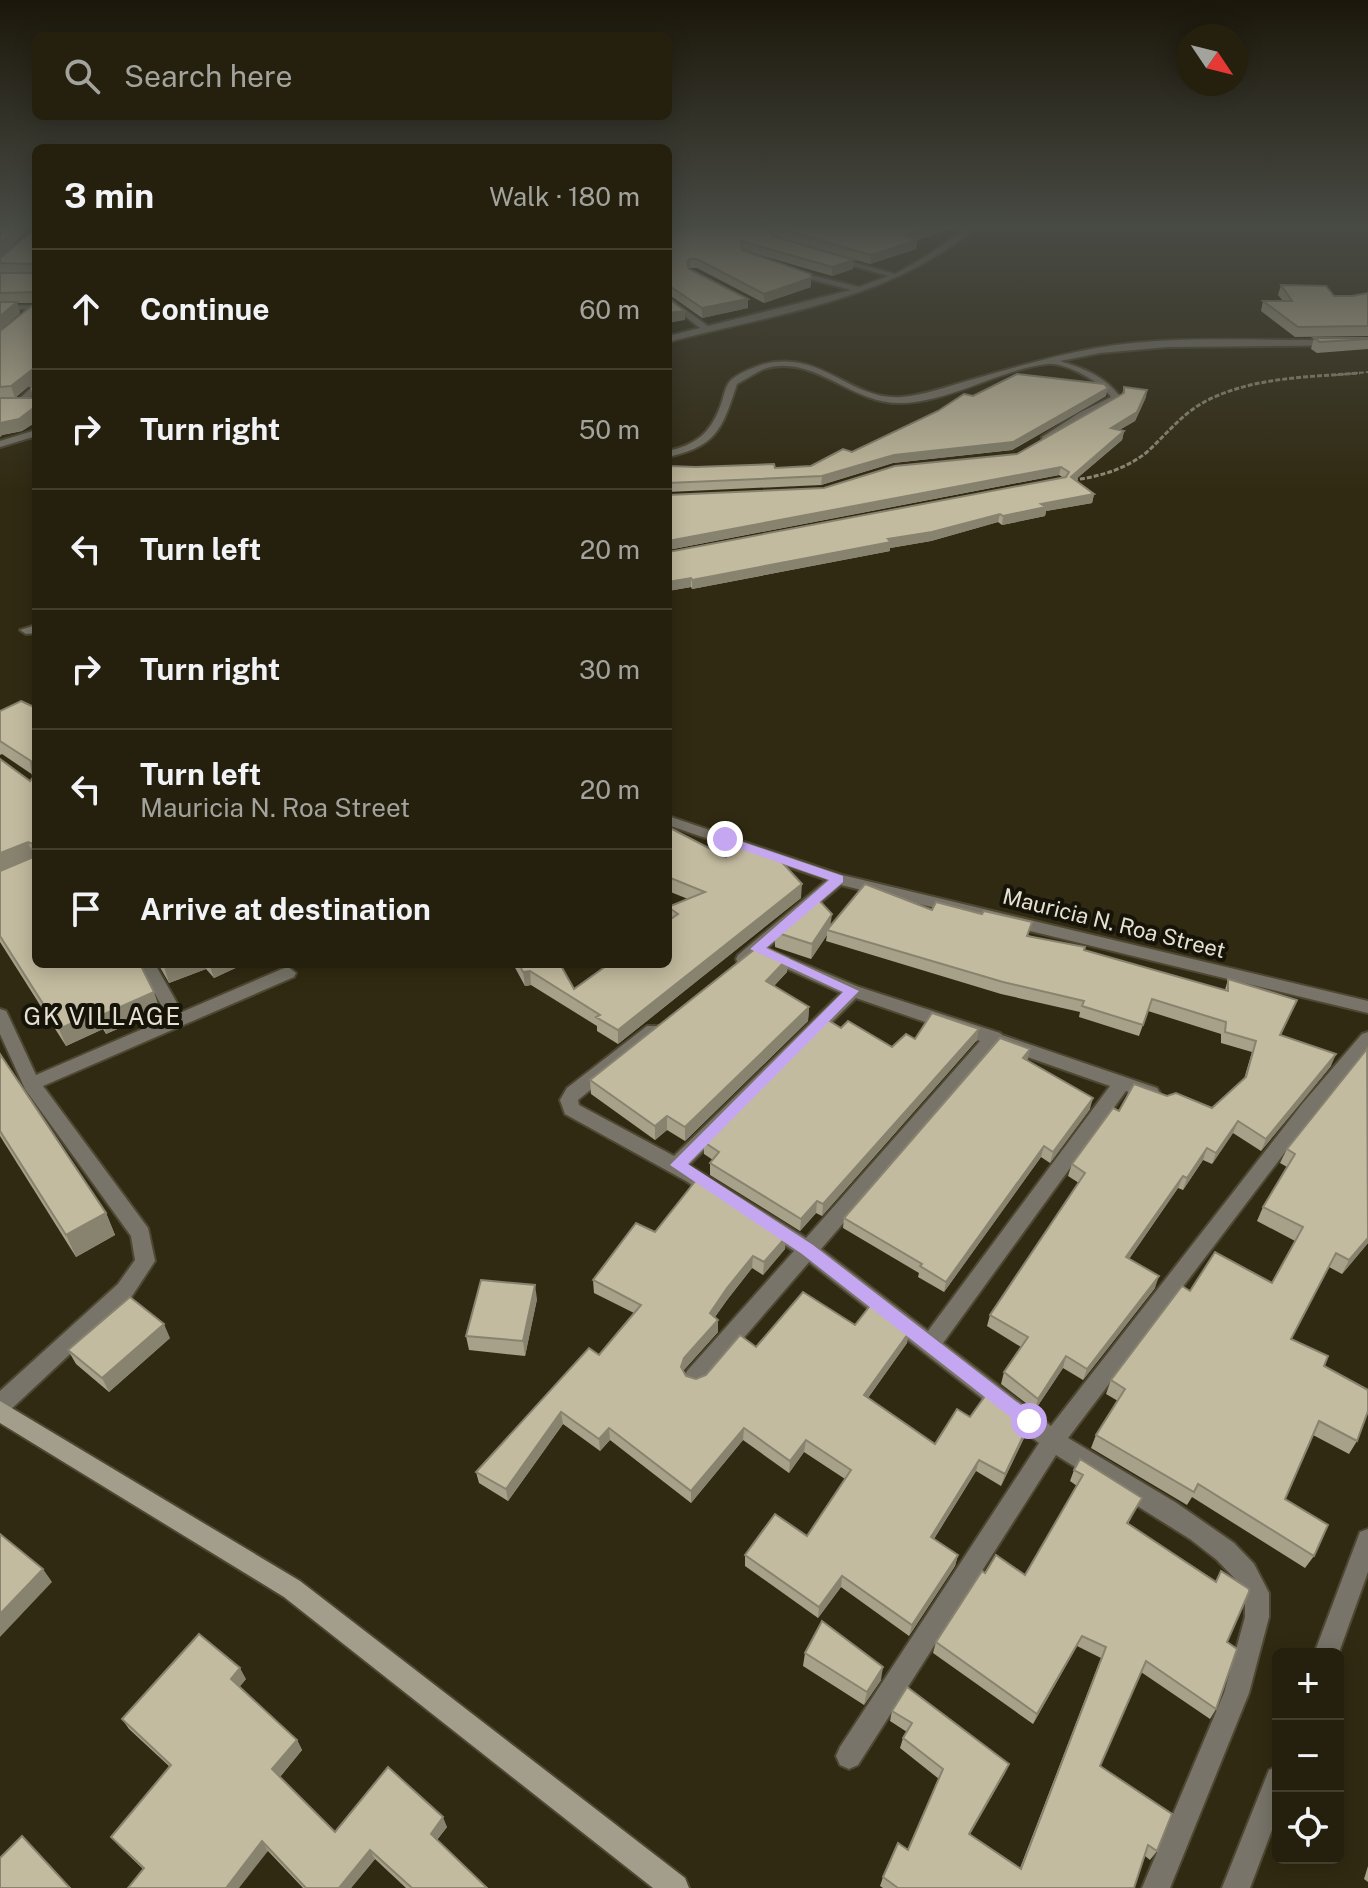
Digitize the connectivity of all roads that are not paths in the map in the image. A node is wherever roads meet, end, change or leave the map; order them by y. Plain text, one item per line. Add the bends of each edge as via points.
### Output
1 (690, 316) edge
2 (763, 316) edge
3 (707, 329) junction
4 (672, 338) edge
5 (1368, 342) edge
6 (1049, 360) junction
7 (32, 389) edge
8 (32, 404) edge
9 (32, 434) edge
10 (0, 444) edge
11 (1033, 445) edge
12 (672, 452) edge
13 (672, 821) edge
14 (838, 879) junction
15 (757, 949) junction
16 (149, 968) edge
17 (733, 968) edge
18 (288, 973) dead end
19 (853, 991) junction
20 (1368, 1007) edge
21 (0, 1015) edge
22 (671, 1016) edge
23 (177, 1019) junction
24 (994, 1037) junction
25 (1368, 1038) edge
26 (1123, 1082) junction
27 (31, 1084) junction
28 (1164, 1098) edge
29 (677, 1165) junction
30 (808, 1250) junction
31 (931, 1343) junction
32 (695, 1378) edge
33 (0, 1408) edge
34 (1053, 1441) junction
35 (1368, 1540) edge
36 (1328, 1648) edge
37 (849, 1756) dead end
38 (1273, 1792) edge
39 (675, 1888) edge
40 (1156, 1888) edge
41 (1236, 1888) edge

1 - 3 street
2 - 3 street
3 - 4 street
5 - 6 street via 1177,343
6 - 11 street via 1085,371 1116,398
6 - 12 street via 899,400 871,395 806,365 763,367 733,383 727,410 708,439
7 - 8 street via 14,404
9 - 10 street
13 - 14 street, Mauricia N. Roa Street
14 - 15 street
14 - 20 street, Mauricia N. Roa Street
15 - 17 street
15 - 19 street
16 - 23 street
18 - 23 street
19 - 24 street
19 - 29 street
21 - 27 street
22 - 29 street via 569,1100 571,1109
23 - 27 street
24 - 26 street
24 - 30 street
25 - 34 street
26 - 28 street
26 - 31 street
27 - 33 street via 141,1234 145,1261 125,1290
29 - 30 street
30 - 31 street
30 - 32 street
31 - 34 street
33 - 39 street via 292,1589
34 - 37 street
34 - 40 street via 1201,1534 1242,1566 1257,1594 1255,1638
35 - 36 street
38 - 41 street

